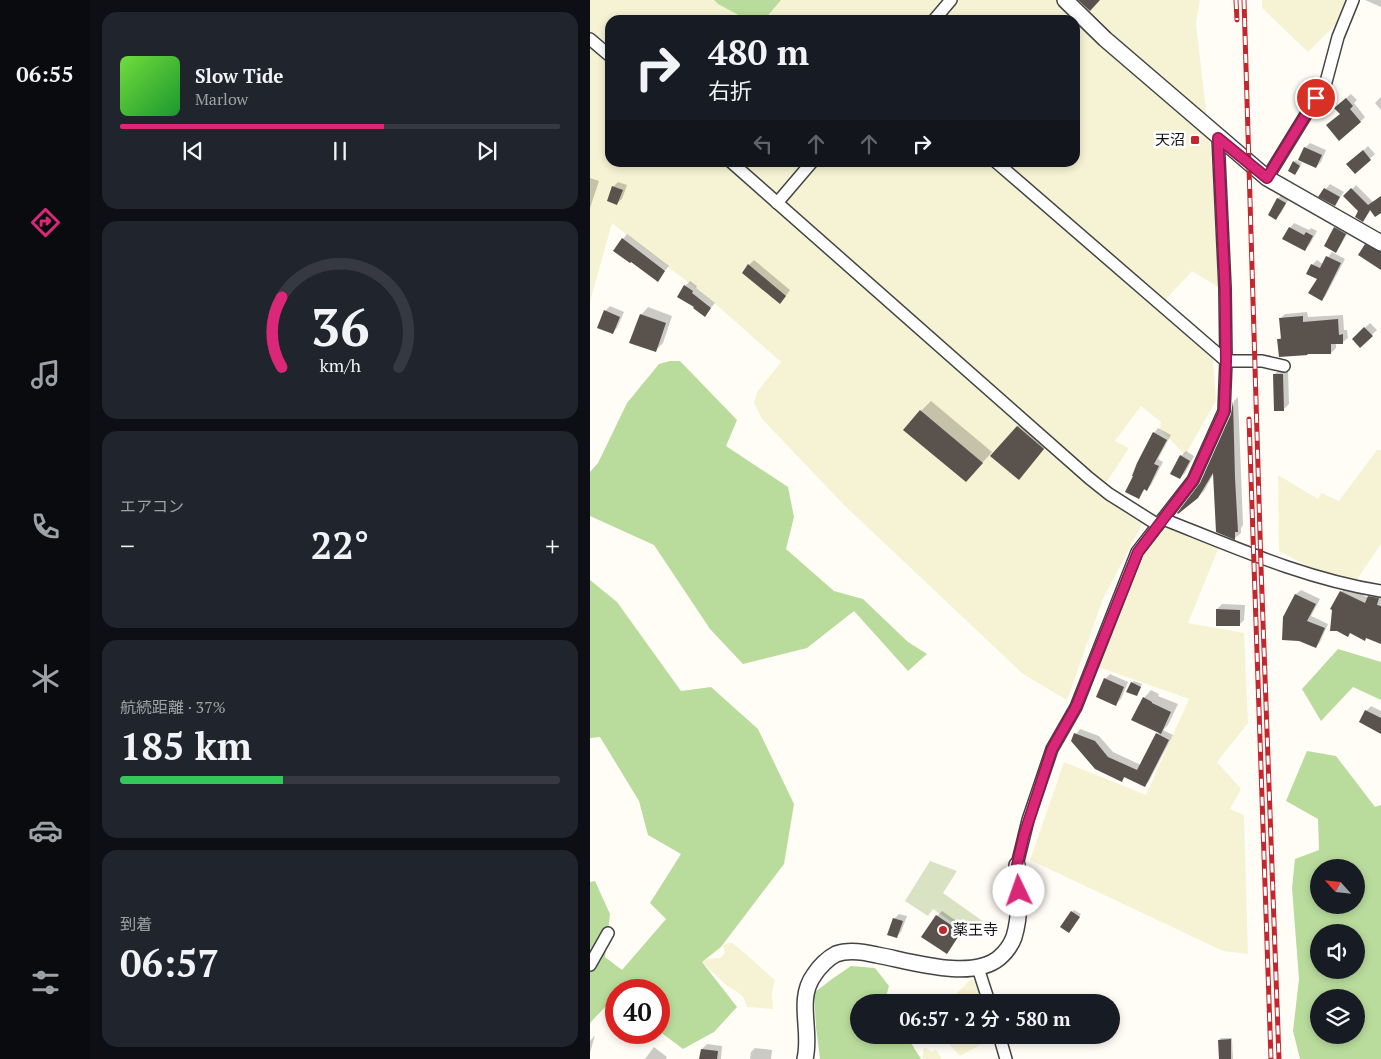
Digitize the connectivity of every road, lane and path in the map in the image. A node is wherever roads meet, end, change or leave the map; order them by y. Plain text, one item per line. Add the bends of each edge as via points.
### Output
1 (951, 0) edge
2 (1065, 0) edge
3 (1353, 0) edge
4 (938, 15) edge
5 (590, 39) edge
6 (605, 52) edge
7 (1218, 138) junction
8 (736, 167) edge
9 (808, 167) edge
10 (1002, 167) edge
11 (1267, 178) junction
12 (777, 204) junction
13 (1381, 244) edge
14 (1226, 361) junction
15 (1284, 366) dead end
16 (1160, 522) junction
17 (1381, 592) edge
18 (1017, 865) joint
19 (608, 933) dead end
20 (590, 965) edge
21 (978, 968) junction
22 (987, 994) edge
23 (1002, 1044) edge
24 (805, 1059) edge
25 (1006, 1059) edge

1 - 4 street
2 - 7 street
3 - 11 street via 1338,37 1326,82
5 - 6 street
7 - 11 street
7 - 14 street
8 - 12 street
9 - 12 street
10 - 14 street
11 - 13 street
12 - 16 street via 1089,478 1109,494
14 - 15 street via 1262,361
14 - 16 street via 1224,412 1193,480
16 - 17 street via 1284,567
16 - 18 street via 1138,552 1076,707 1052,749
18 - 21 street via 1014,938 994,962
19 - 20 street
21 - 22 street
21 - 24 street via 958,969 849,951 836,954 818,970 806,990 804,1005 808,1028
23 - 25 street

